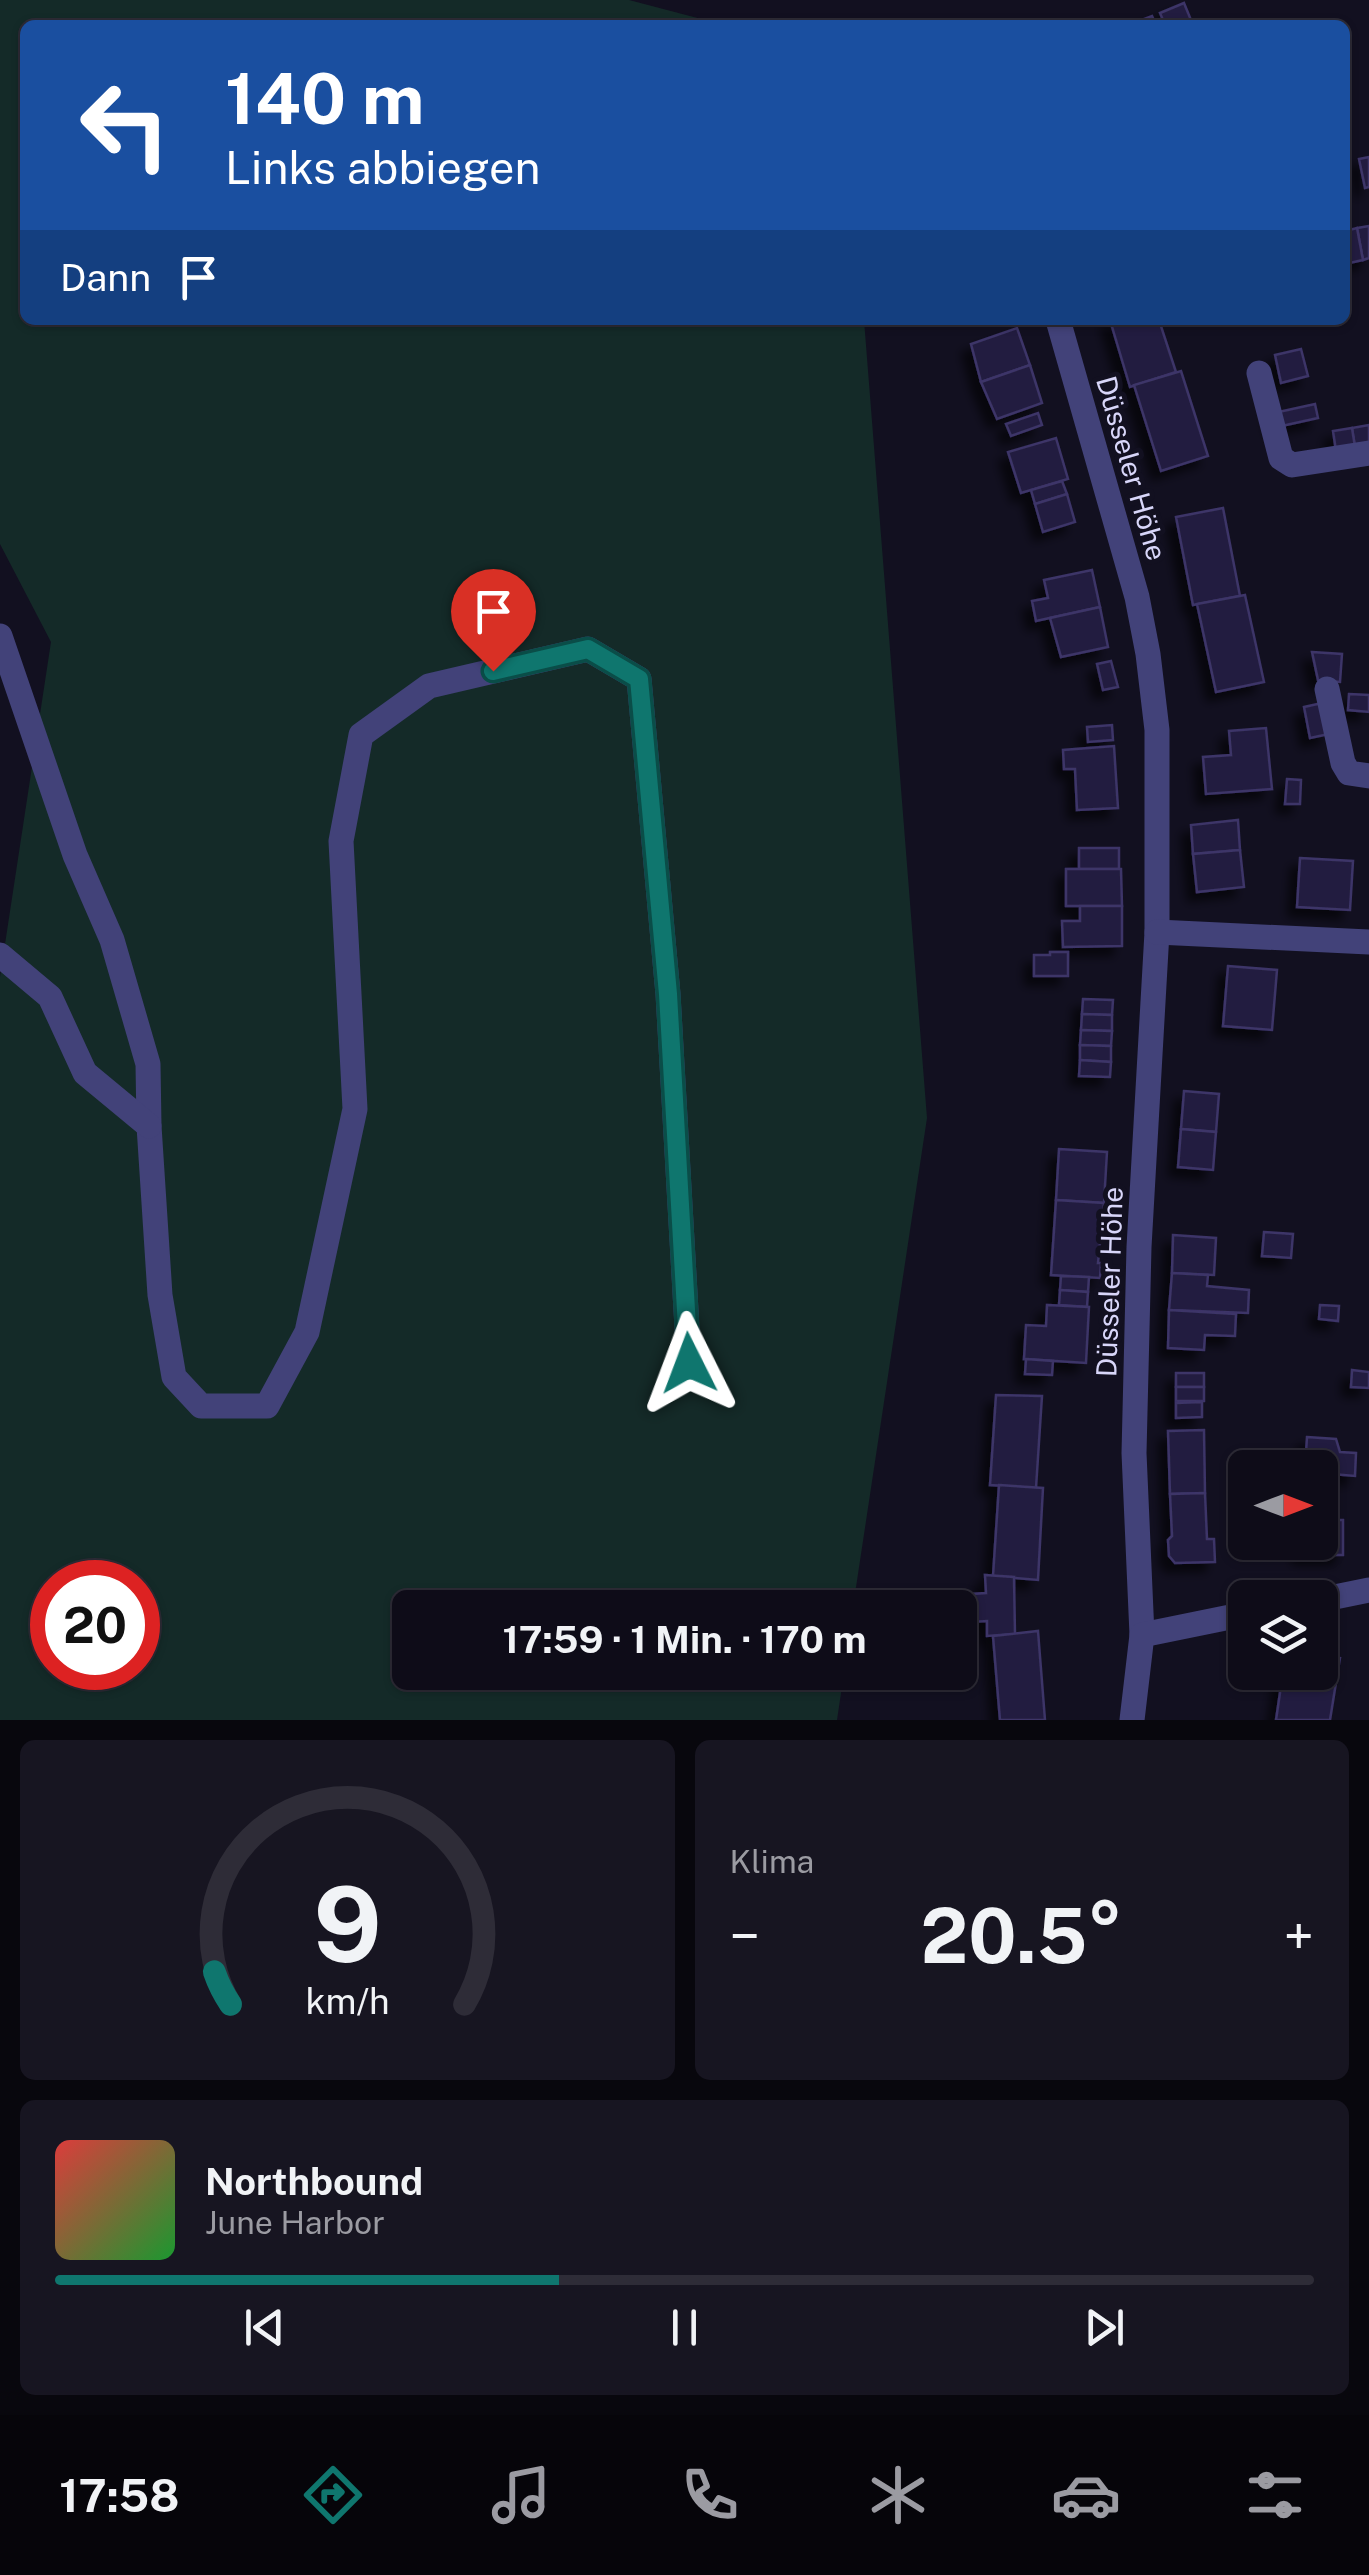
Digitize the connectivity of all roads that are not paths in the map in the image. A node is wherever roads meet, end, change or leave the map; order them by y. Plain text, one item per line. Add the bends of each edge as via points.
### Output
1 (1059, 325) edge
2 (1259, 373) dead end
3 (1369, 453) edge
4 (0, 636) edge
5 (1327, 689) dead end
6 (1369, 776) edge
7 (1157, 932) junction
8 (1369, 942) edge
9 (0, 955) edge
10 (149, 1126) junction
11 (689, 1363) dead end
12 (1369, 1590) edge
13 (1338, 1596) edge
14 (1228, 1617) edge
15 (1142, 1634) junction
16 (1132, 1720) edge

1 - 7 street, Düsseler Höhe via 1148,654 1157,730
2 - 3 street via 1281,458 1292,465
4 - 10 street via 75,855 112,940 148,1064
5 - 6 street via 1342,762 1349,772
7 - 8 street
7 - 15 street, Düsseler Höhe via 1134,1434
9 - 10 street via 50,997 85,1073
10 - 11 street via 160,1295 174,1377 201,1406 267,1406 307,1332 355,1108 341,841 361,735 429,686 588,649 639,679 668,994
12 - 13 street
14 - 15 street
15 - 16 street, Düsseler Höhe

